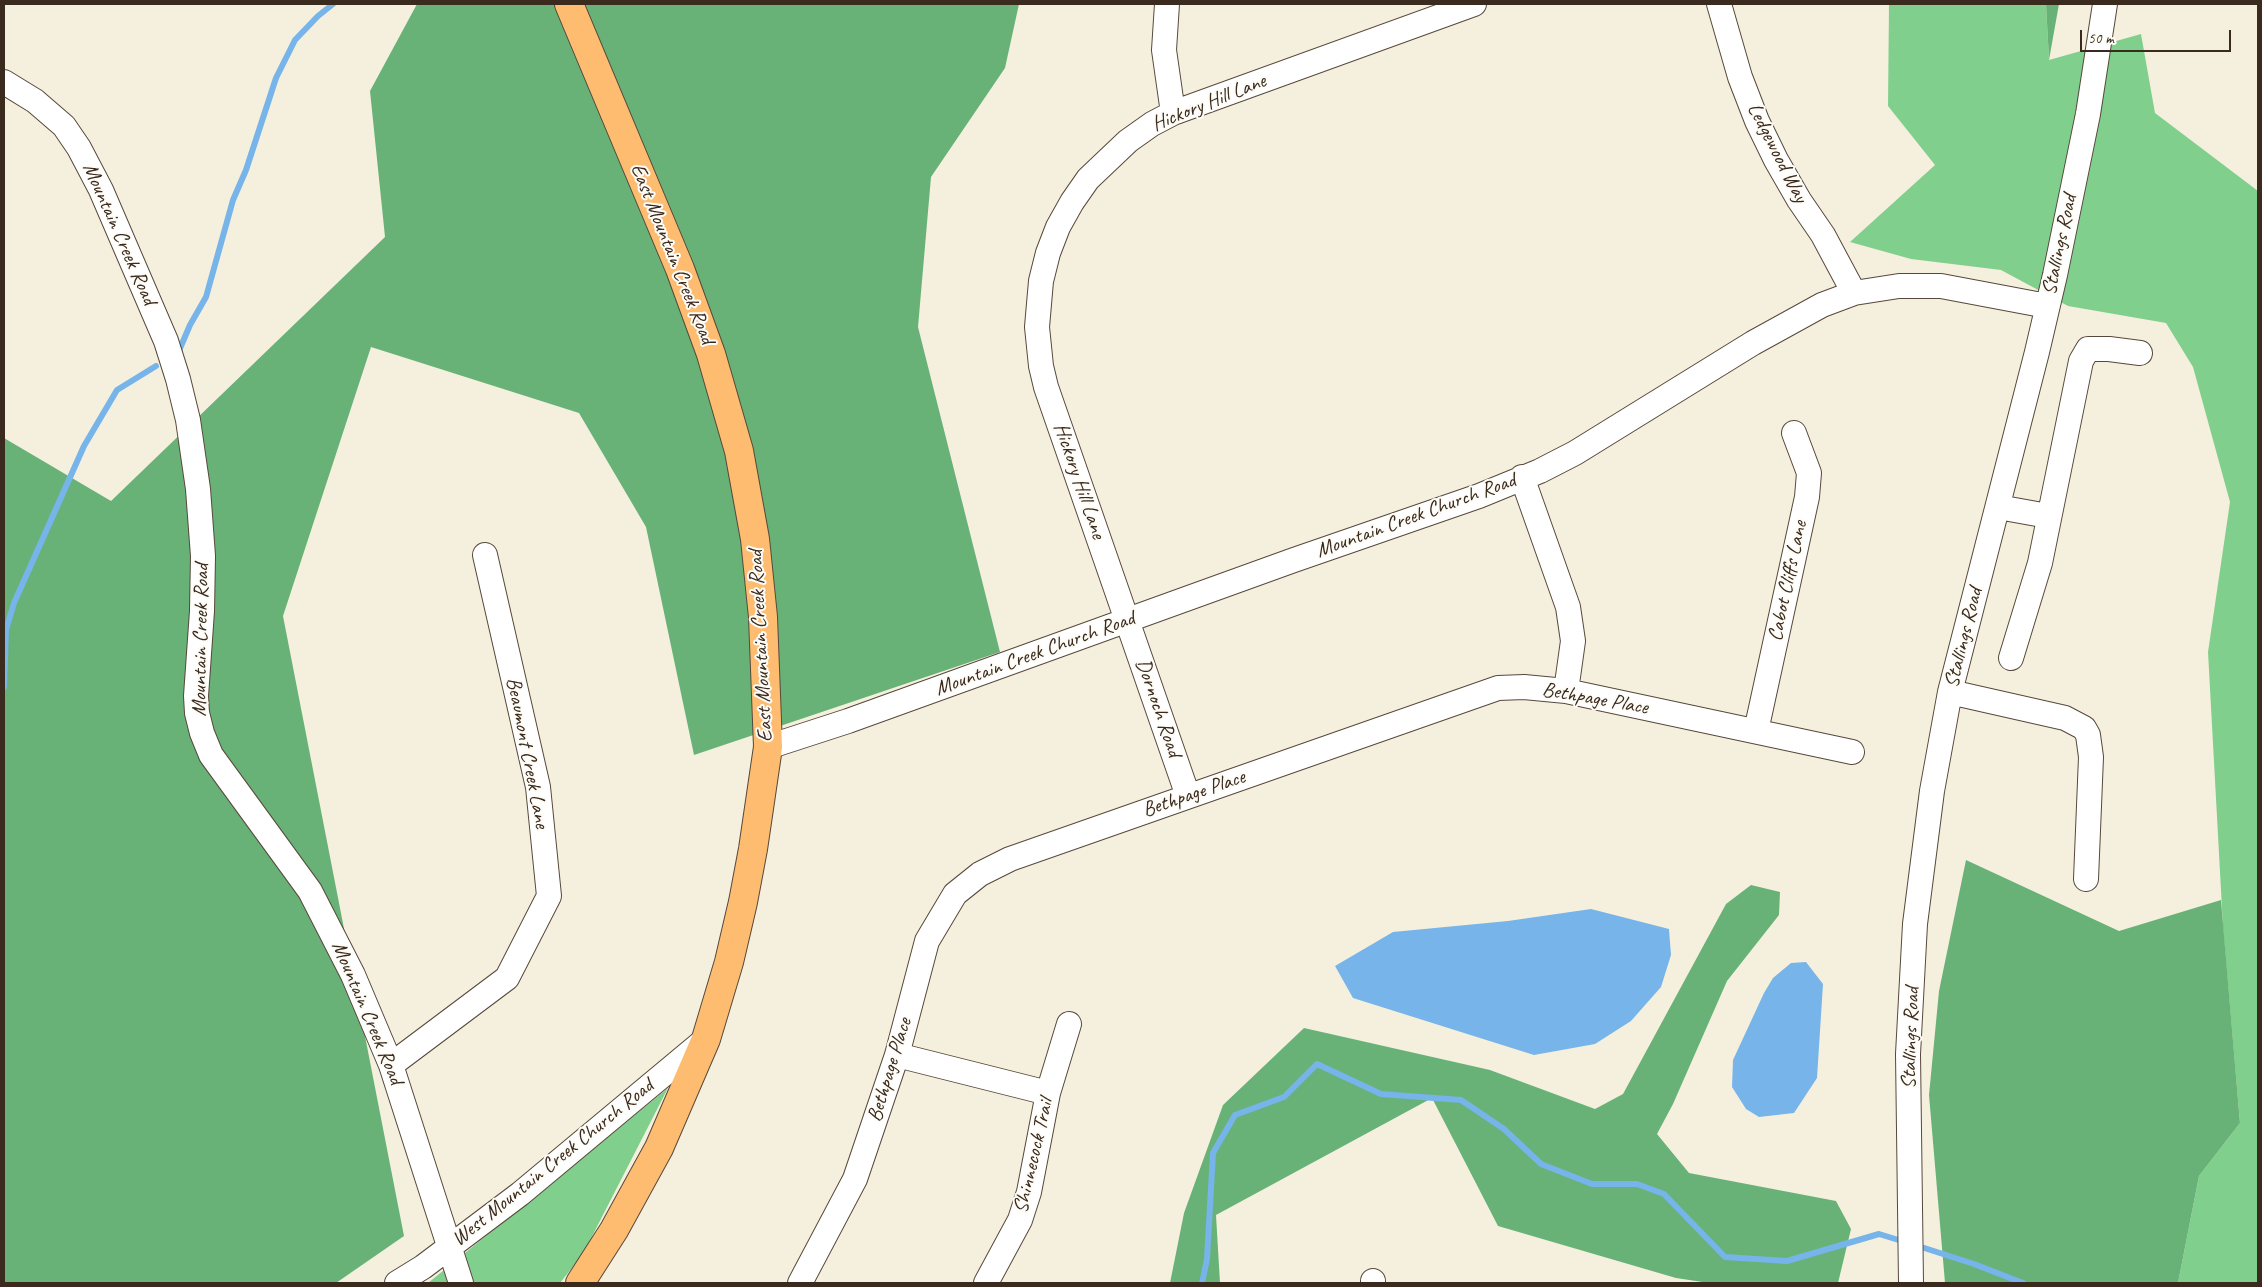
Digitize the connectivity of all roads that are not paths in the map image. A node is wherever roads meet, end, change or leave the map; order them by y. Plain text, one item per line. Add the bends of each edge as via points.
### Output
1 (569, 4) edge
2 (1167, 4) edge
3 (1474, 4) edge
4 (1719, 4) edge
5 (2104, 4) edge
6 (4, 82) edge
7 (1173, 114) junction
8 (1854, 293) junction
9 (2047, 306) junction
10 (2140, 353) dead end
11 (1794, 433) dead end
12 (1522, 478) junction
13 (1998, 508) junction
14 (2048, 516) junction
15 (485, 555) dead end
16 (1126, 621) junction
17 (2011, 658) dead end
18 (1566, 691) junction
19 (1950, 692) junction
20 (1756, 731) junction
21 (768, 747) junction
22 (1852, 752) dead end
23 (1188, 796) junction
24 (2086, 879) dead end
25 (1069, 1024) dead end
26 (706, 1039) junction
27 (897, 1055) junction
28 (391, 1065) junction
29 (1048, 1092) junction
30 (450, 1246) junction
31 (397, 1283) edge
32 (461, 1283) edge
33 (580, 1283) edge
34 (800, 1283) edge
35 (986, 1283) edge
36 (1911, 1283) edge

1 - 21 main road, East Mountain Creek Road via 680,269 711,354 739,451 755,539 764,617
2 - 7 street via 1164,50
3 - 7 street, Hickory Hill Lane
4 - 8 street, Ledgewood Way via 1740,77 1757,121 1799,200 1824,234
5 - 9 street, Stallings Road via 2088,114
6 - 28 street, Mountain Creek Road via 35,101 64,126 79,148 101,190 166,341 188,420 198,489 203,556 196,696 202,733 211,755 310,891 374,1020
7 - 16 street, Hickory Hill Lane via 1128,141 1088,179 1072,202 1048,253 1038,309 1041,366 1046,387
8 - 9 street, Mountain Creek Church Road via 1899,286 1941,286
8 - 12 street, Mountain Creek Church Road via 1822,305 1770,333 1575,453
9 - 13 street, Stallings Road
10 - 14 street via 2088,349 2081,361
11 - 20 street, Cabot Cliffs Lane via 1808,473 1807,497
12 - 16 street, Mountain Creek Church Road
12 - 18 street via 1570,615 1574,641
13 - 14 street
13 - 19 street, Stallings Road
14 - 17 street via 2040,563
15 - 28 street, Beaumont Creek Lane via 538,786 549,896 507,978
16 - 21 street, Mountain Creek Church Road
16 - 23 street, Dornoch Road
18 - 20 street, Bethpage Place
18 - 23 street, Bethpage Place via 1524,687 1477,693
19 - 24 street via 2065,718 2084,728 2091,757
19 - 36 street, Stallings Road via 1932,791 1915,924 1908,1054
20 - 22 street, Bethpage Place
21 - 26 main road, East Mountain Creek Road via 744,902
23 - 27 street, Bethpage Place via 1010,859 980,874 955,894 927,941
25 - 29 street, Shinnecock Trail
26 - 30 street, West Mountain Creek Church Road via 520,1194
26 - 33 main road, East Mountain Creek Road via 658,1148 614,1230
27 - 29 street
27 - 34 street, Bethpage Place via 855,1179
28 - 30 street, Mountain Creek Road
29 - 35 street, Shinnecock Trail via 1029,1192 1020,1220
30 - 31 street, West Mountain Creek Church Road
30 - 32 street, Mountain Creek Road

